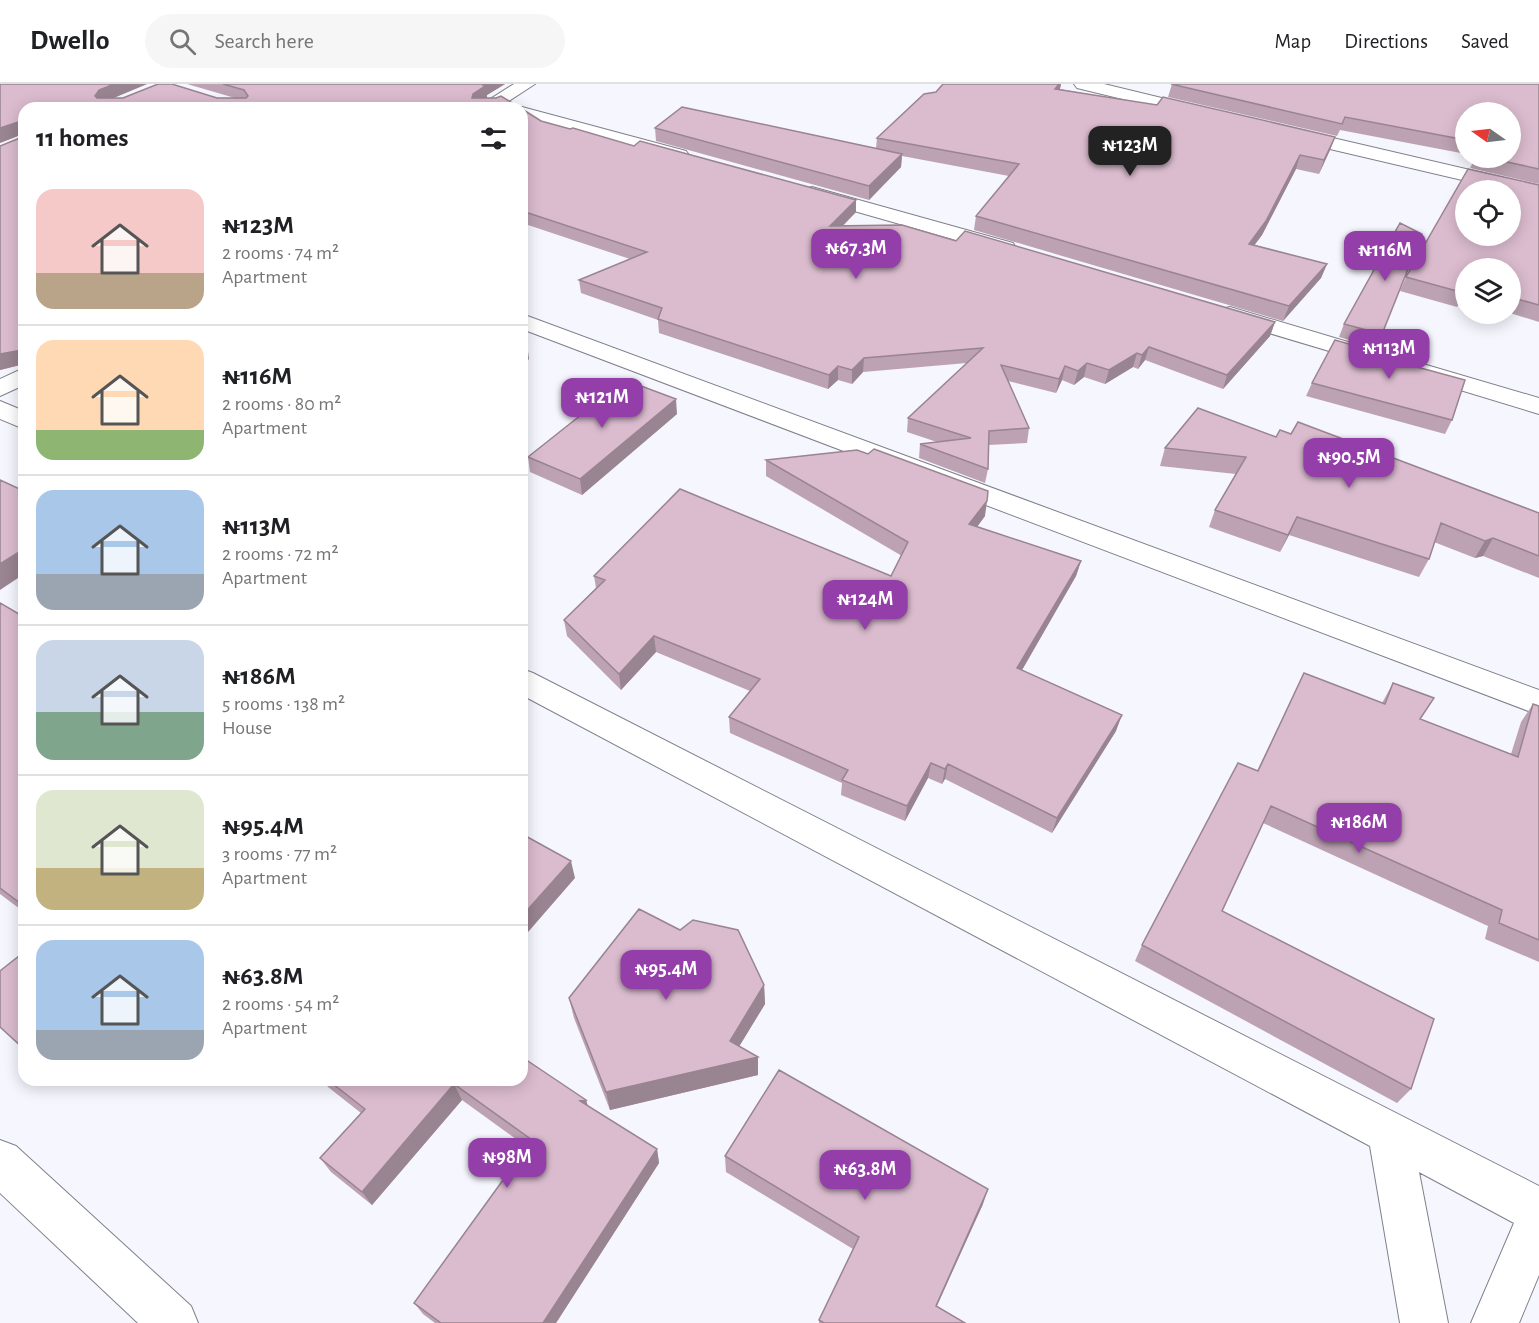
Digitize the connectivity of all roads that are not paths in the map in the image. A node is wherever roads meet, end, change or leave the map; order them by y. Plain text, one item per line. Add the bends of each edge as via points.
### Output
1 (526, 84) edge
2 (1083, 84) edge
3 (501, 102) edge
4 (528, 114) edge
5 (1218, 117) edge
6 (1275, 131) edge
7 (696, 160) edge
8 (788, 186) edge
9 (1539, 192) edge
10 (1028, 255) edge
11 (1210, 309) edge
12 (528, 323) edge
13 (18, 378) edge
14 (0, 389) edge
15 (1539, 406) edge
16 (0, 409) edge
17 (18, 418) edge
18 (528, 684) edge
19 (1539, 703) edge
20 (1390, 1134) junction
21 (0, 1162) edge
22 (1539, 1211) edge
23 (1539, 1219) edge
24 (174, 1323) edge
25 (1424, 1323) edge
26 (1495, 1323) edge

1 - 3 street
2 - 5 street
4 - 7 street
6 - 9 street
8 - 10 street
11 - 15 street
12 - 19 street
13 - 14 street
16 - 17 street
18 - 20 street
20 - 22 street
20 - 25 street
21 - 24 street
23 - 26 street

